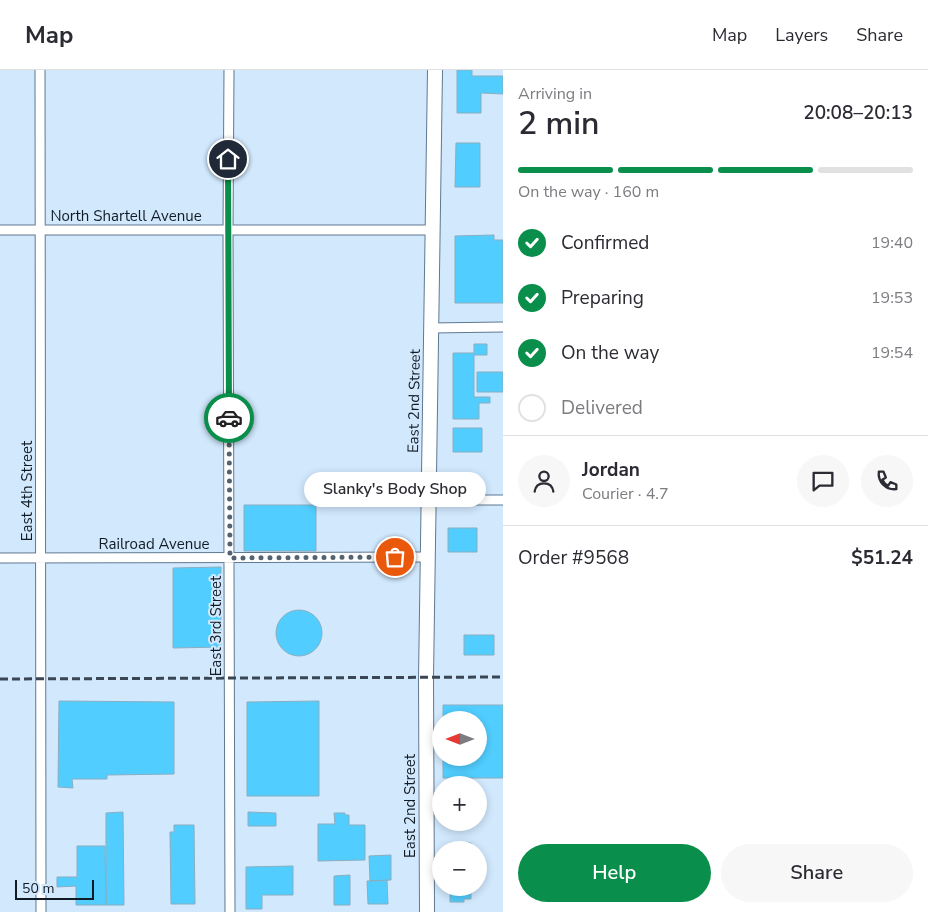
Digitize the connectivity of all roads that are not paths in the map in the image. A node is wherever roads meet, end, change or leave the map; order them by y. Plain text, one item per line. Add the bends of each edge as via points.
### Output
1 (40, 70) edge
2 (229, 70) edge
3 (435, 70) edge
4 (0, 230) edge
5 (41, 230) junction
6 (228, 230) junction
7 (433, 230) junction
8 (503, 327) edge
9 (431, 328) junction
10 (430, 500) junction
11 (503, 500) edge
12 (428, 557) junction
13 (0, 558) edge
14 (42, 558) junction
15 (230, 558) junction
16 (41, 912) edge
17 (230, 912) edge
18 (427, 912) edge

1 - 5 street, East 4th Street
2 - 6 street, East 3rd Street
3 - 7 main road, East 2nd Street
4 - 5 street, North Shartell Avenue
5 - 6 street, North Shartell Avenue
5 - 14 street, East 4th Street
6 - 7 street, North Shartell Avenue
6 - 15 street, East 3rd Street
7 - 9 main road, East 2nd Street
8 - 9 street
9 - 10 main road, East 2nd Street
10 - 11 street
10 - 12 main road, East 2nd Street
12 - 15 street, Railroad Avenue
12 - 18 main road, East 2nd Street
13 - 14 street, Railroad Avenue
14 - 15 street, Railroad Avenue
14 - 16 street, East 4th Street
15 - 17 street, East 3rd Street

